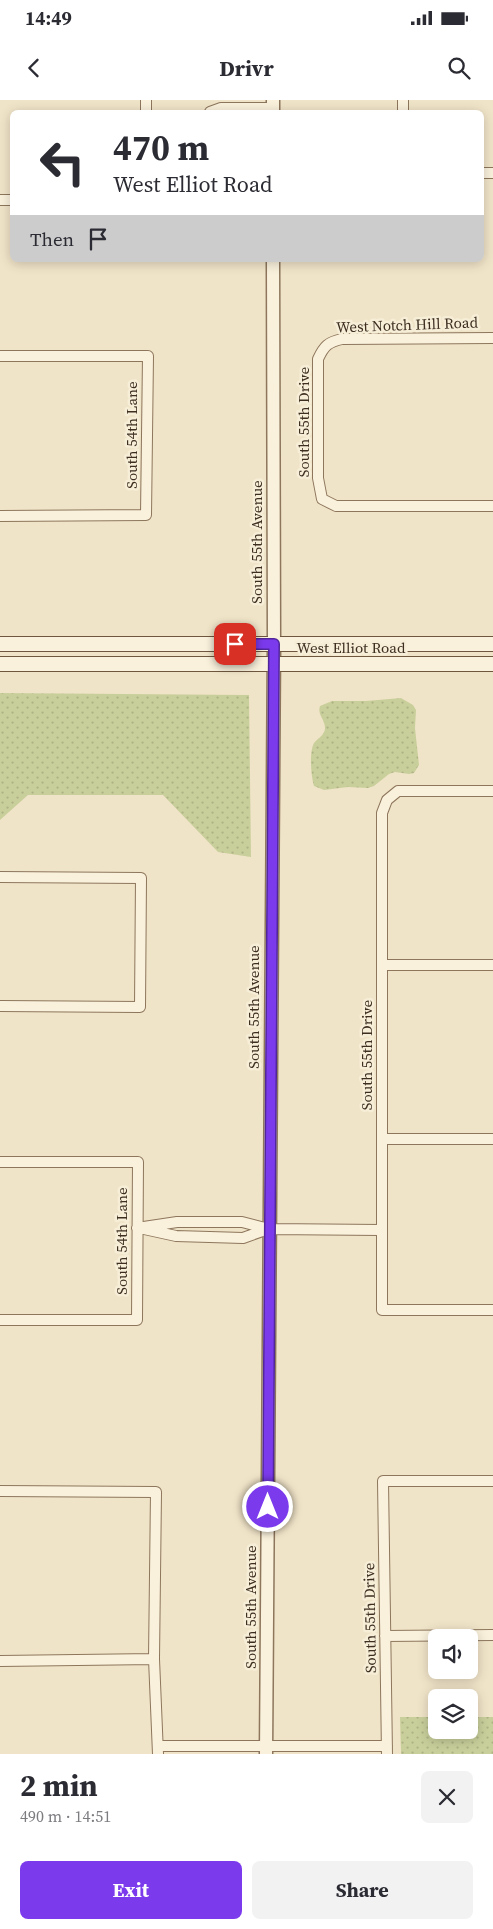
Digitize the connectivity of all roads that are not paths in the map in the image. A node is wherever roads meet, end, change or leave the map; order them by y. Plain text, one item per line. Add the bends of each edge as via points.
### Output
1 (273, 107) edge
2 (216, 110) edge
3 (273, 262) edge
4 (493, 338) edge
5 (324, 346) joint
6 (0, 356) edge
7 (493, 506) edge
8 (0, 516) edge
9 (0, 644) edge
10 (274, 644) junction
11 (493, 644) edge
12 (0, 664) edge
13 (274, 664) junction
14 (493, 664) edge
15 (493, 791) edge
16 (0, 877) edge
17 (383, 965) junction
18 (493, 965) edge
19 (0, 1006) edge
20 (382, 1139) junction
21 (493, 1139) edge
22 (0, 1162) edge
23 (137, 1228) junction
24 (269, 1229) junction
25 (381, 1230) junction
26 (493, 1310) edge
27 (0, 1320) edge
28 (493, 1482) edge
29 (0, 1491) edge
30 (385, 1636) junction
31 (493, 1636) edge
32 (154, 1659) junction
33 (0, 1661) edge
34 (158, 1750) edge
35 (266, 1750) edge
36 (387, 1750) edge

1 - 2 street
3 - 10 street, South 55th Avenue
4 - 5 street, West Notch Hill Road via 342,338
5 - 7 street, South 55th Drive via 318,359 318,478 322,499 336,506
6 - 8 street, South 54th Lane via 148,356 146,515
9 - 10 main road, West Elliot Road
10 - 11 main road, West Elliot Road
10 - 13 street, South 55th Avenue
12 - 13 main road, West Elliot Road
13 - 14 main road, West Elliot Road
13 - 24 street, South 55th Avenue
15 - 17 street, South 55th Drive via 398,791 387,800 382,813
16 - 19 street via 141,878 140,1007
17 - 18 street
17 - 20 street, South 55th Drive
20 - 21 street
20 - 25 street, South 55th Drive
22 - 23 street, South 54th Lane via 138,1162
23 - 24 street via 177,1222 242,1222
23 - 24 street via 176,1236 243,1238
23 - 27 street, South 54th Lane via 137,1320
24 - 25 street
24 - 35 street, South 55th Avenue
25 - 26 street, South 55th Drive via 382,1310
28 - 30 street, South 55th Drive via 383,1482
29 - 32 street via 156,1492
30 - 31 street
30 - 36 street, South 55th Drive
32 - 33 street
32 - 34 street
34 - 35 street
35 - 36 street

